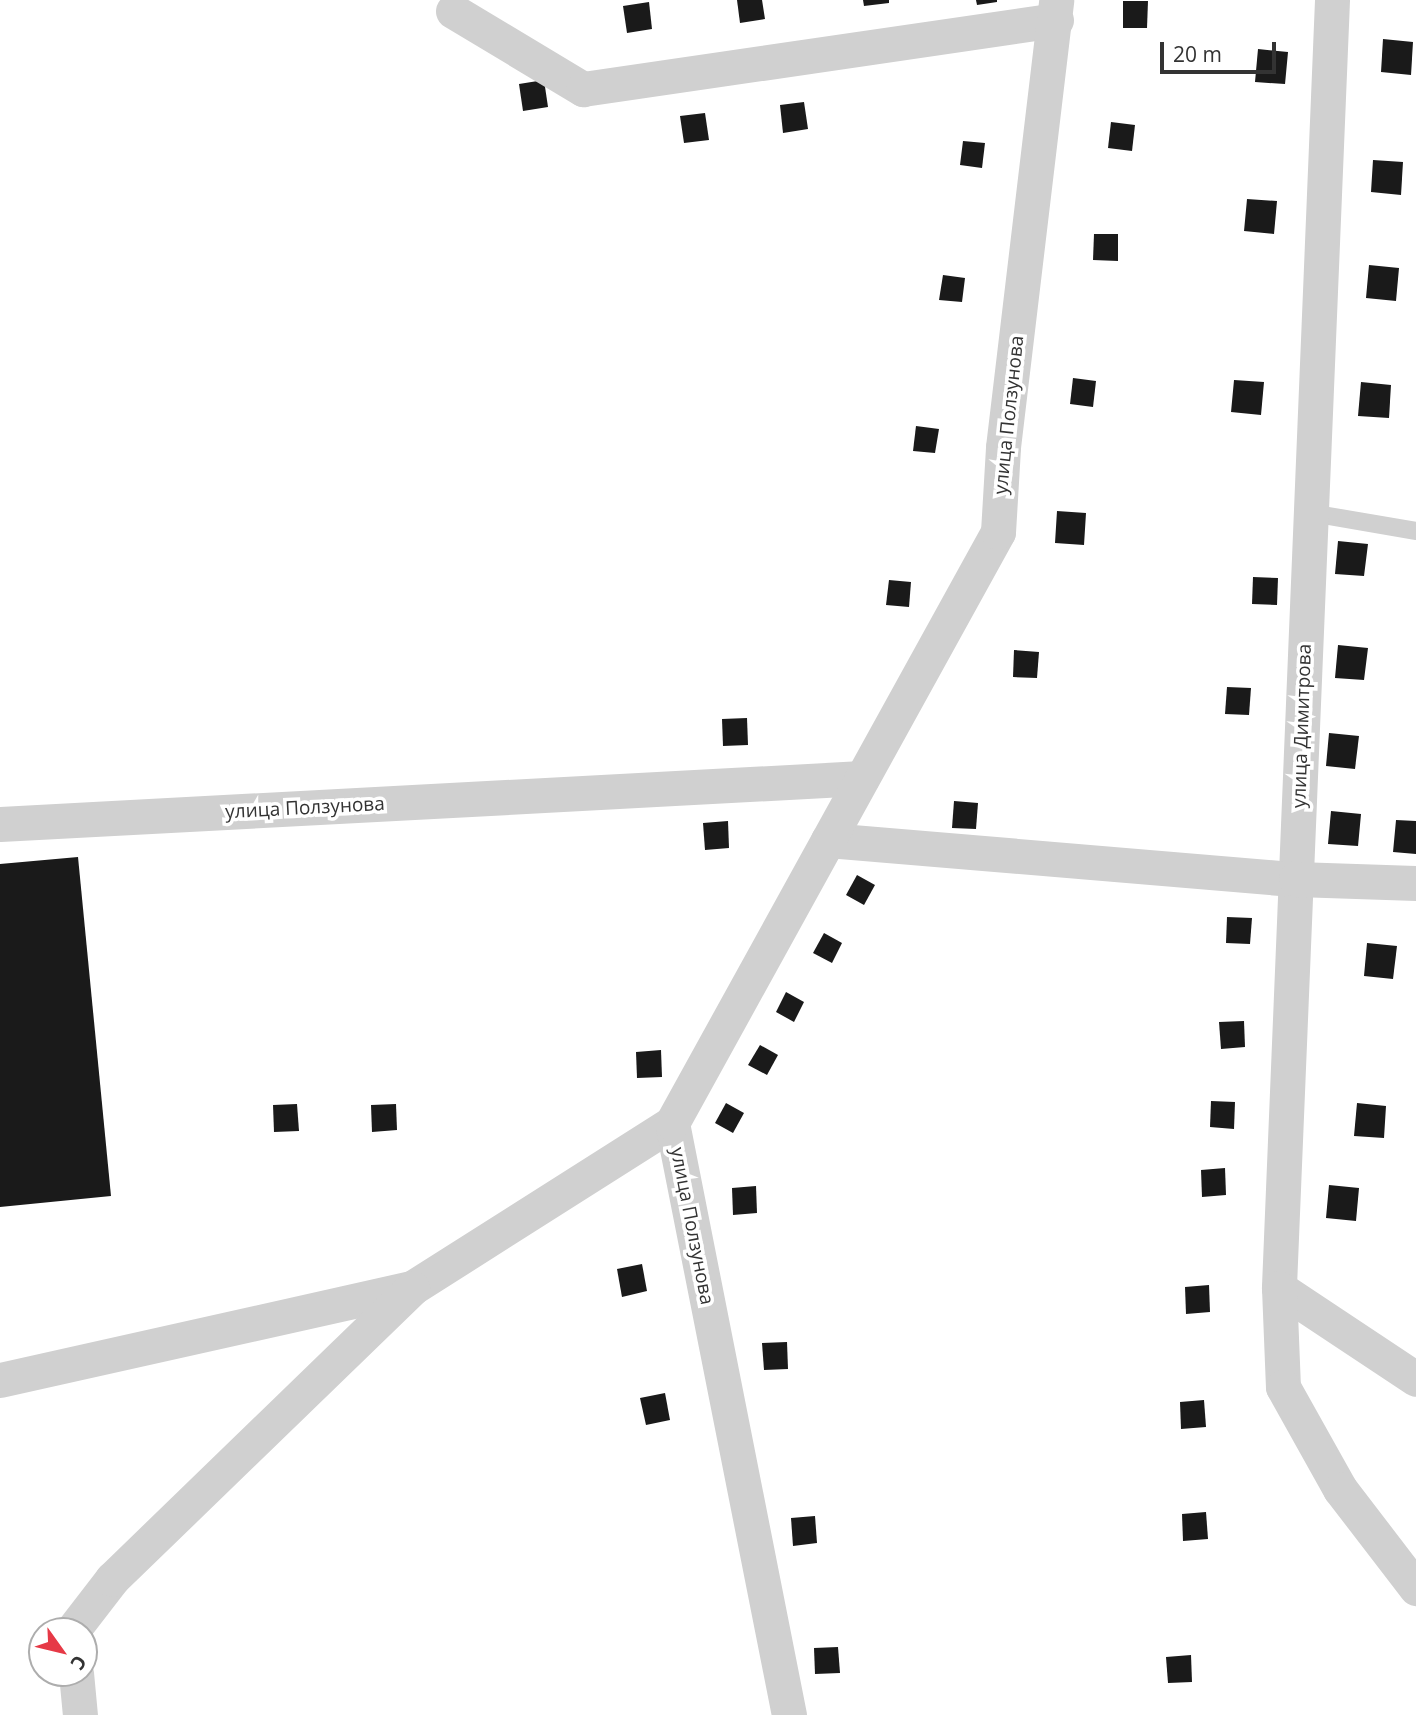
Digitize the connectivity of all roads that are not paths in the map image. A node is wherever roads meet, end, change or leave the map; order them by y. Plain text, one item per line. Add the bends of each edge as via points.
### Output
1 (1332, 0) edge
2 (1056, 10) edge
3 (453, 11) dead end
4 (1311, 513) junction
5 (1416, 531) edge
6 (862, 778) junction
7 (0, 824) edge
8 (828, 840) junction
9 (1296, 879) junction
10 (1416, 883) edge
11 (672, 1123) junction
12 (412, 1288) junction
13 (1279, 1288) junction
14 (1416, 1379) edge
15 (0, 1380) edge
16 (1416, 1588) edge
17 (83, 1617) edge
18 (77, 1687) edge
19 (80, 1715) edge
20 (789, 1715) edge

1 - 4 street, улица Димитрова
2 - 3 street, улица Ползунова via 583,89
2 - 6 street, улица Ползунова via 1003,447 998,532
4 - 5 lane
4 - 9 street, улица Димитрова
6 - 7 street, улица Ползунова
6 - 8 street, улица Ползунова
8 - 9 street
8 - 11 street, улица Ползунова
9 - 10 street
9 - 13 street, улица Димитрова
11 - 12 street
11 - 20 street, улица Ползунова
12 - 15 street
12 - 17 street via 112,1579
13 - 14 street
13 - 16 street, улица Димитрова via 1283,1387 1340,1489
18 - 19 street

